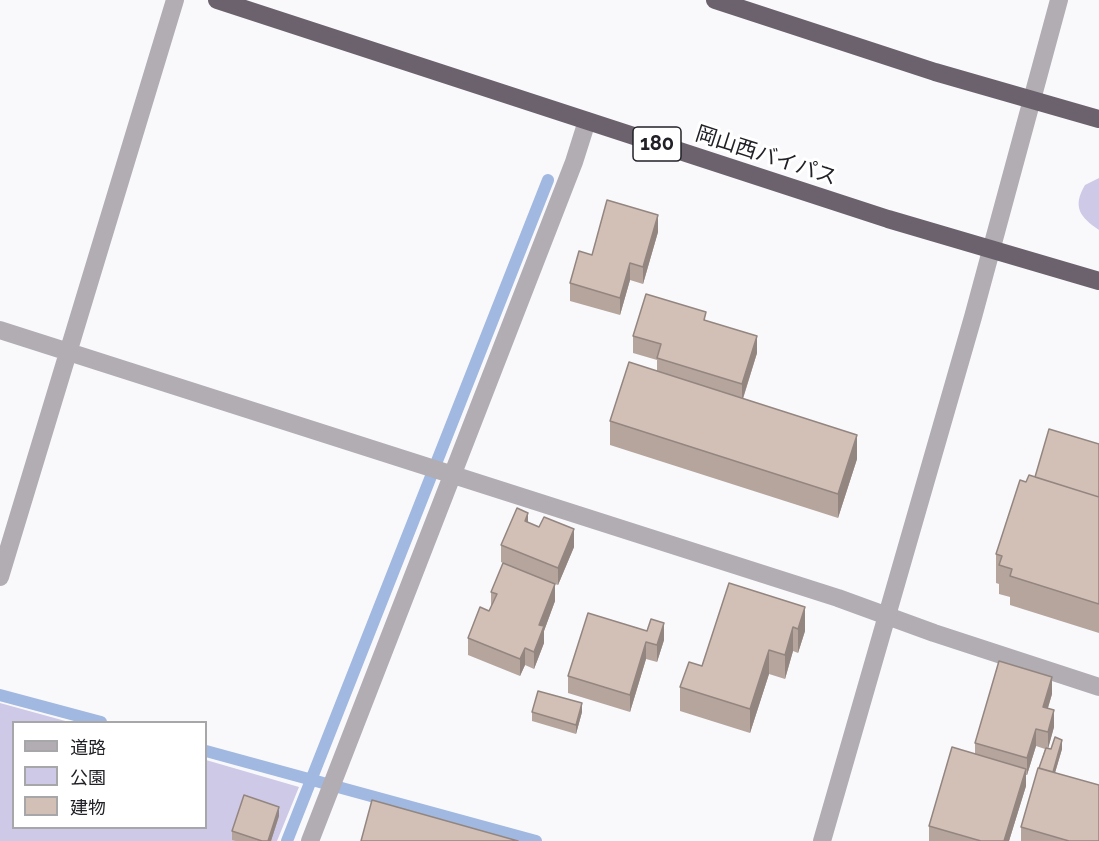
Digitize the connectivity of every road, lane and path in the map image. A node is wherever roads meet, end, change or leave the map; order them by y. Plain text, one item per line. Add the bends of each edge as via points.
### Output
1 (175, 0) edge
2 (217, 0) edge
3 (715, 0) edge
4 (1059, 0) edge
5 (1032, 100) junction
6 (1099, 119) edge
7 (587, 122) junction
8 (992, 250) junction
9 (1099, 281) edge
10 (0, 330) edge
11 (68, 352) junction
12 (441, 470) junction
13 (0, 577) edge
14 (886, 615) junction
15 (1099, 687) edge
16 (310, 841) edge
17 (822, 841) edge

1 - 11 street
2 - 7 highway, 岡山西バイパス / 180
3 - 5 highway
4 - 5 street
5 - 6 highway
5 - 8 street
7 - 8 highway, 岡山西バイパス / 180
7 - 12 street via 574,162
8 - 9 highway, 岡山西バイパス / 180
8 - 14 street
10 - 11 street
11 - 12 street
11 - 13 street
12 - 14 street
12 - 16 street
14 - 15 street
14 - 17 street

